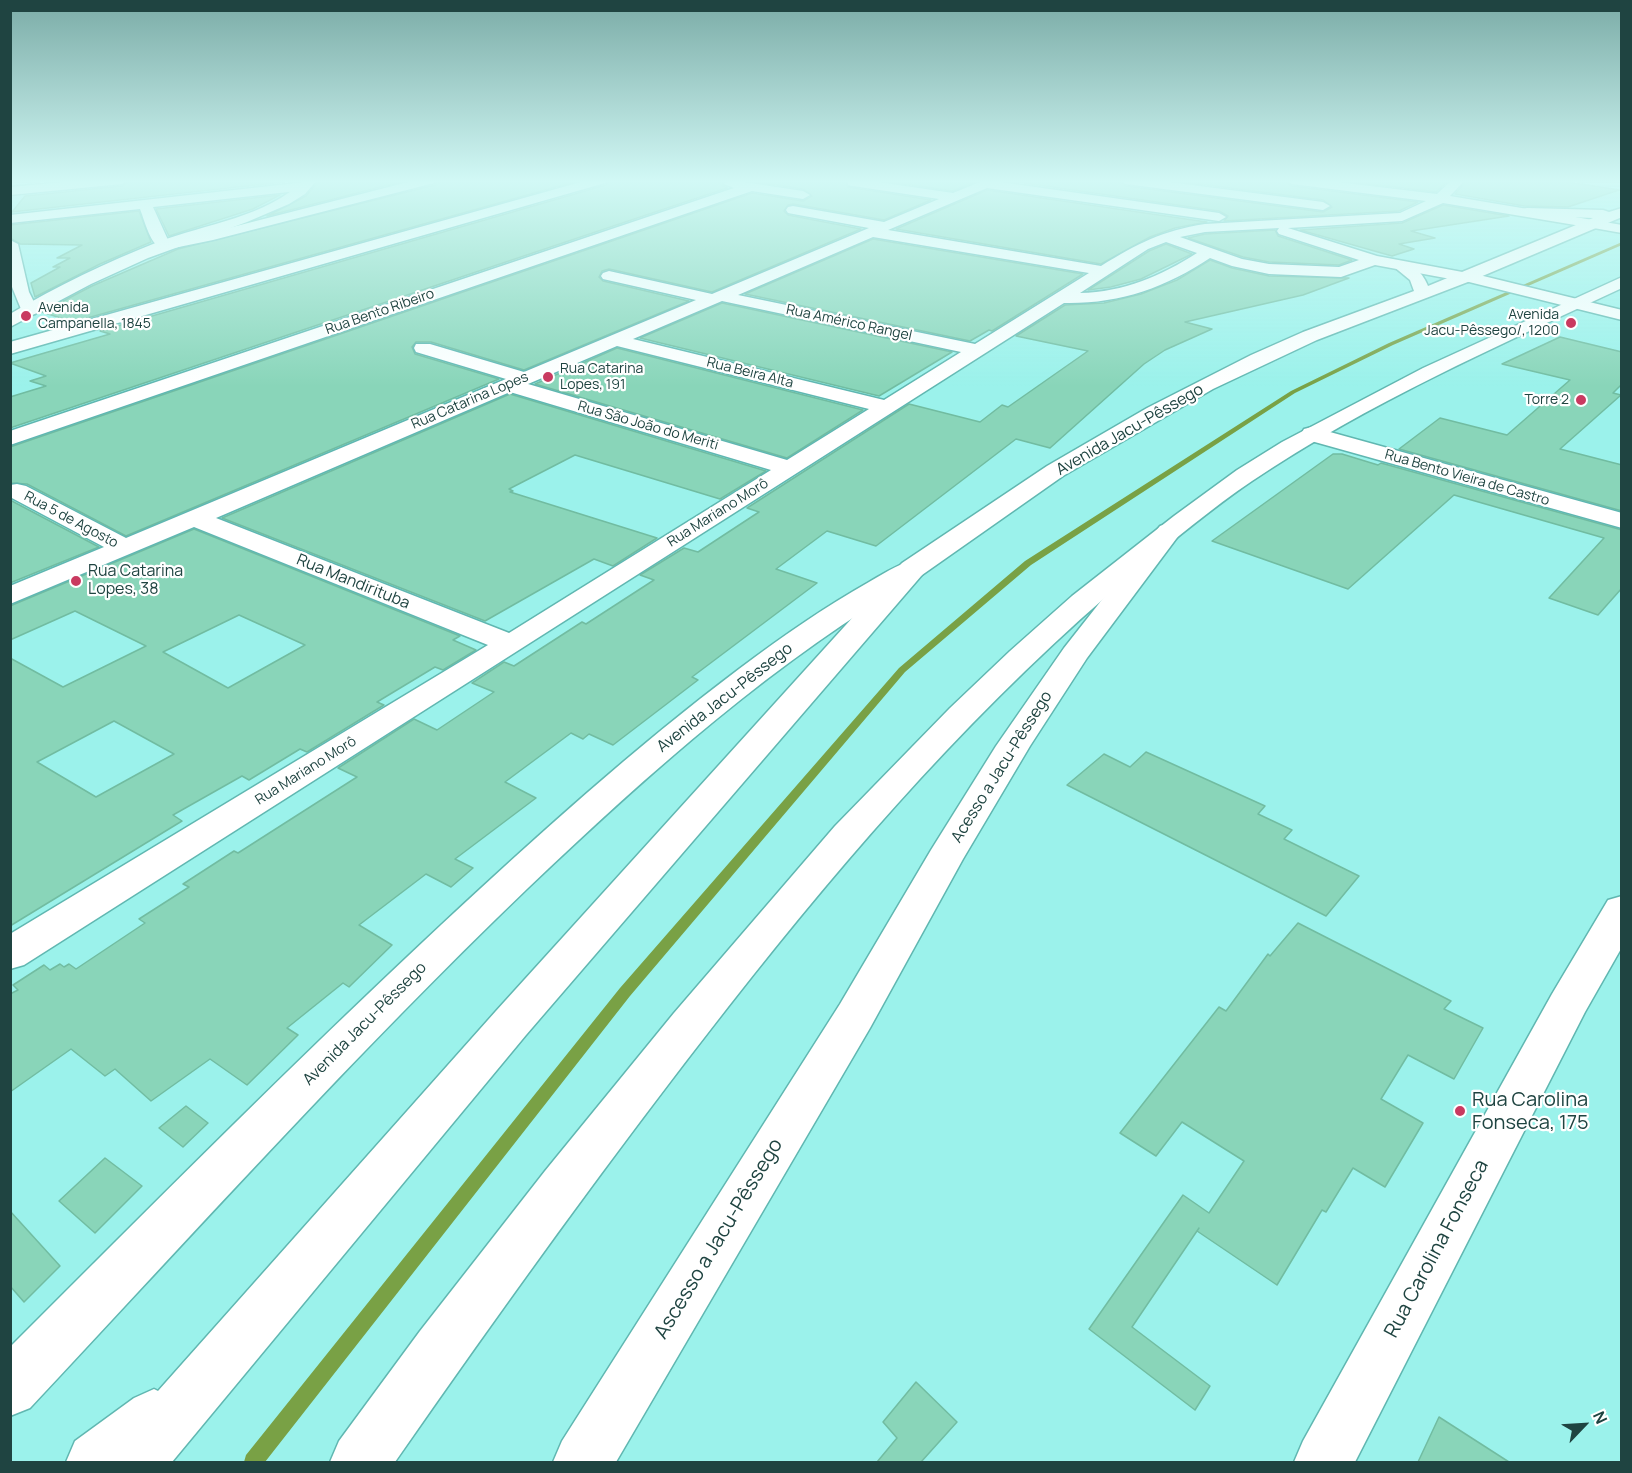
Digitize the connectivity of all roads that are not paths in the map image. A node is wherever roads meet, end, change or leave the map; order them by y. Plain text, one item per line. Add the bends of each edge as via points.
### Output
1 (11, 249) edge
2 (148, 249) edge
3 (359, 249) edge
4 (569, 249) edge
5 (831, 249) edge
6 (984, 249) edge
7 (1139, 249) edge
8 (1200, 249) edge
9 (1338, 249) edge
10 (1538, 249) edge
11 (1209, 252) junction
12 (1374, 260) junction
13 (1401, 266) junction
14 (1104, 271) junction
15 (609, 276) dead end
16 (1473, 278) junction
17 (1622, 282) edge
18 (1423, 293) junction
19 (717, 297) junction
20 (1062, 298) junction
21 (1567, 301) junction
22 (21, 308) edge
23 (1622, 315) edge
24 (10, 322) edge
25 (614, 340) junction
26 (10, 348) edge
27 (423, 348) dead end
28 (978, 350) junction
29 (516, 381) junction
30 (886, 407) junction
31 (1312, 434) junction
32 (10, 438) edge
33 (789, 468) junction
34 (17, 491) dead end
35 (196, 519) junction
36 (1622, 521) edge
37 (1169, 531) junction
38 (126, 548) junction
39 (912, 569) junction
40 (10, 596) edge
41 (511, 644) junction
42 (1622, 910) edge
43 (10, 954) edge
44 (855, 1016) joint
45 (203, 1381) junction
46 (10, 1388) edge
47 (96, 1462) edge
48 (134, 1462) edge
49 (360, 1462) edge
50 (583, 1462) edge
51 (1324, 1462) edge

1 - 22 main road
2 - 22 main road
3 - 26 main road
4 - 32 main road, Rua Bento Ribeiro
5 - 19 main road, Rua Catarina Lopes
6 - 14 main road
7 - 14 main road, Rua Mariano Morô
8 - 11 main road
9 - 12 main road
10 - 16 main road, Avenida Jacu-Pêssego
11 - 12 main road via 1250,266 1295,271 1341,272
11 - 20 main road via 1140,289
12 - 13 main road
13 - 16 main road
13 - 18 main road via 1417,278
14 - 20 main road, Rua Mariano Morô
15 - 19 main road, Rua Américo Rangel
16 - 18 main road, Avenida Jacu-Pêssego
16 - 21 main road
17 - 21 main road
18 - 39 main road, Avenida Jacu-Pêssego via 1311,336 1174,402 965,530
19 - 25 main road, Rua Catarina Lopes
19 - 28 main road, Rua Américo Rangel
20 - 28 main road, Rua Mariano Morô
21 - 23 main road
21 - 31 main road via 1387,391
22 - 24 main road
25 - 29 main road, Rua Catarina Lopes
25 - 30 main road, Rua Beira Alta
27 - 29 main road, Rua São João do Meriti
28 - 30 main road, Rua Mariano Morô
29 - 33 main road, Rua São João do Meriti
29 - 35 main road, Rua Catarina Lopes
30 - 33 main road, Rua Mariano Morô
31 - 36 main road, Rua Bento Vieira de Castro
31 - 37 main road via 1243,477
33 - 41 main road, Rua Mariano Morô
34 - 38 main road, Rua 5 de Agosto
35 - 38 main road, Rua Catarina Lopes
35 - 41 main road, Rua Mandirituba
37 - 44 main road, Acesso a Jacu-Pêssego via 1075,654 1013,746
37 - 49 main road via 1084,598 1030,647 870,809 737,965 586,1154
38 - 40 main road, Rua Catarina Lopes
39 - 45 main road via 511,1023
39 - 46 main road, Avenida Jacu-Pêssego via 871,591 749,676 627,777 490,901 301,1086
41 - 43 main road, Rua Mariano Morô
42 - 51 main road, Rua Carolina Fonseca
44 - 50 main road, Ascesso a Jacu-Pêssego
45 - 47 main road
45 - 48 main road

